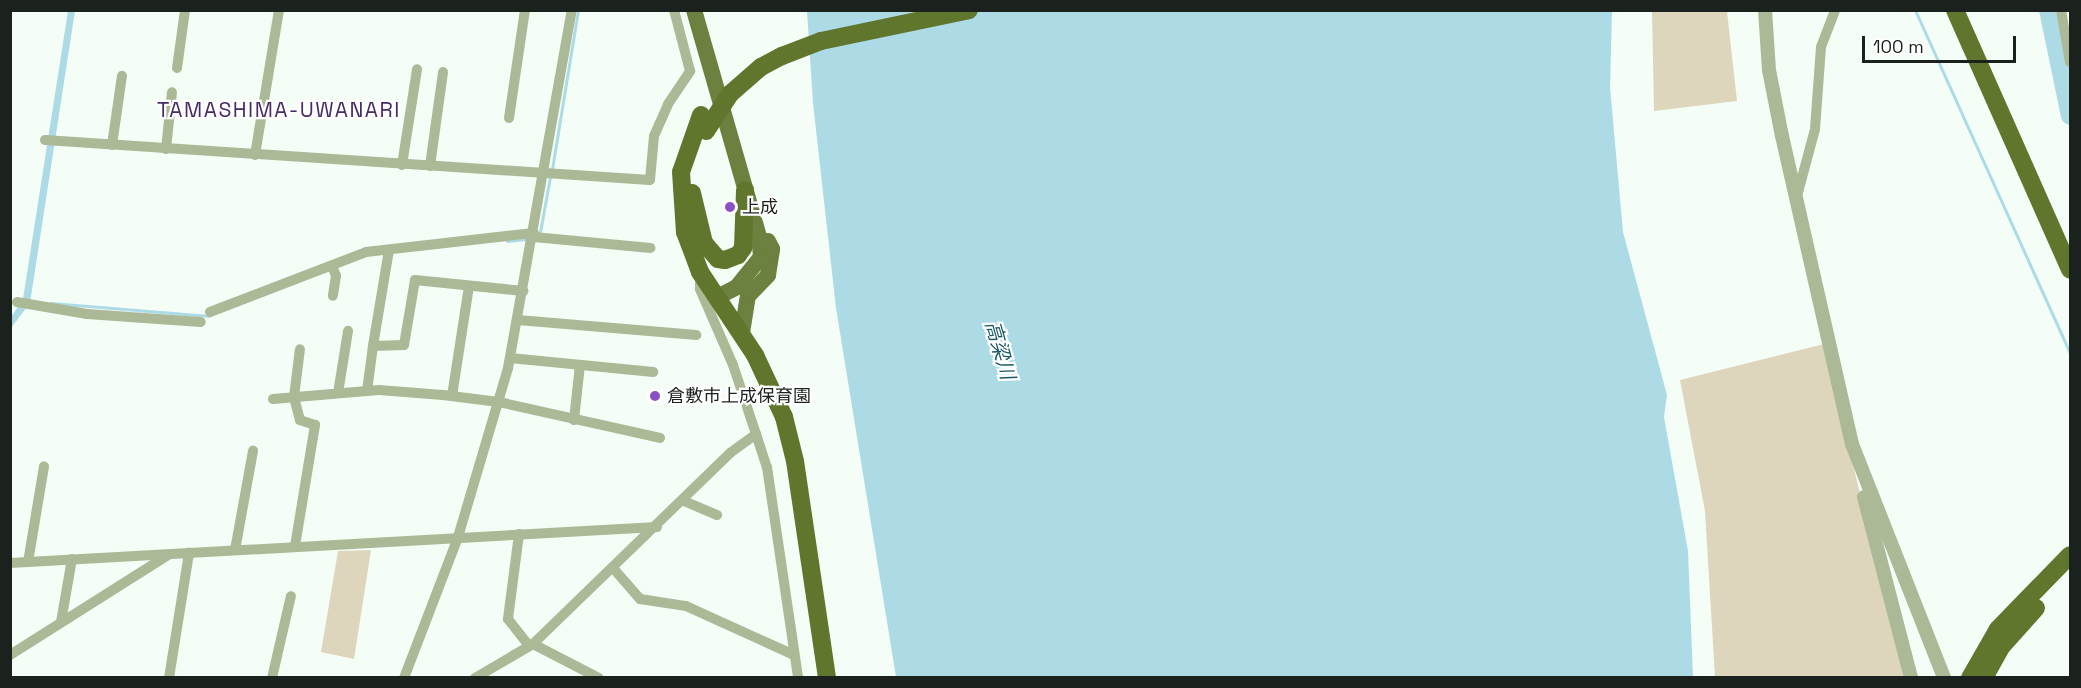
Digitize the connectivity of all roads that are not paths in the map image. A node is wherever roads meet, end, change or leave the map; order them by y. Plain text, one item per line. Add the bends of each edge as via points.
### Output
1 (184, 10) edge
2 (279, 10) edge
3 (525, 10) edge
4 (572, 10) edge
5 (674, 10) edge
6 (694, 10) edge
7 (702, 10) edge
8 (921, 10) edge
9 (969, 10) edge
10 (1765, 10) edge
11 (1835, 10) edge
12 (1955, 10) edge
13 (1968, 10) edge
14 (2061, 10) edge
15 (699, 29) junction
16 (2070, 62) edge
17 (177, 68) dead end
18 (417, 69) dead end
19 (443, 72) dead end
20 (122, 76) dead end
21 (172, 92) dead end
22 (509, 118) dead end
23 (703, 123) junction
24 (45, 140) dead end
25 (112, 145) junction
26 (166, 149) junction
27 (255, 155) junction
28 (402, 165) junction
29 (430, 166) junction
30 (545, 174) junction
31 (745, 190) junction
32 (692, 193) junction
33 (1796, 200) junction
34 (751, 212) junction
35 (534, 235) junction
36 (2070, 241) edge
37 (650, 248) dead end
38 (389, 253) junction
39 (333, 269) junction
40 (2070, 270) edge
41 (700, 272) junction
42 (469, 286) junction
43 (523, 291) junction
44 (333, 296) dead end
45 (719, 296) junction
46 (18, 303) dead end
47 (210, 312) dead end
48 (518, 320) junction
49 (201, 322) dead end
50 (348, 331) dead end
51 (742, 333) junction
52 (696, 335) dead end
53 (373, 346) junction
54 (300, 349) dead end
55 (510, 358) junction
56 (580, 365) junction
57 (653, 372) dead end
58 (367, 391) junction
59 (338, 393) junction
60 (452, 396) junction
61 (294, 397) junction
62 (273, 399) dead end
63 (499, 402) junction
64 (574, 420) junction
65 (756, 434) junction
66 (660, 438) dead end
67 (253, 451) dead end
68 (44, 466) dead end
69 (1865, 477) junction
70 (684, 501) junction
71 (717, 515) dead end
72 (657, 527) junction
73 (519, 534) junction
74 (458, 537) junction
75 (295, 546) junction
76 (235, 550) junction
77 (189, 553) junction
78 (171, 554) junction
79 (2070, 555) edge
80 (72, 560) junction
81 (28, 562) junction
82 (10, 563) edge
83 (613, 568) junction
84 (2070, 572) edge
85 (291, 596) dead end
86 (61, 621) junction
87 (531, 645) junction
88 (10, 655) edge
89 (794, 655) junction
90 (169, 678) edge
91 (272, 678) edge
92 (404, 678) edge
93 (475, 678) edge
94 (599, 678) edge
95 (798, 678) edge
96 (827, 678) edge
97 (1911, 678) edge
98 (1944, 678) edge
99 (1970, 678) edge
100 (1984, 678) edge

1 - 17 street
2 - 27 street
3 - 22 street
4 - 30 street
5 - 30 street via 690,71 668,104 654,136 650,180
6 - 15 main road
7 - 15 street
8 - 23 highway via 818,32 777,47 724,83
9 - 23 highway, bridge via 821,41 782,56 761,67
10 - 33 street via 1769,70
11 - 33 street via 1821,47 1815,129
12 - 40 highway
13 - 36 highway
14 - 16 street
15 - 31 main road
18 - 28 street
19 - 29 street
20 - 25 street
21 - 26 street
23 - 32 highway
23 - 41 highway via 685,153 680,192 685,232
24 - 25 street
25 - 26 street
26 - 27 street
27 - 28 street
28 - 29 street
29 - 30 street
30 - 35 street
31 - 32 highway via 743,248 738,255 725,260 717,259 704,243
31 - 34 main road
32 - 45 highway via 699,243
33 - 69 street via 1852,444
34 - 45 main road via 761,257 737,287
34 - 51 main road via 766,234 771,262 768,275 744,305
35 - 37 street
35 - 38 street
35 - 43 street
38 - 39 street via 366,252
38 - 53 street
39 - 44 street
39 - 47 street
41 - 45 highway
41 - 65 street via 700,289 733,365
42 - 43 street
42 - 53 street via 415,280 404,345
42 - 60 street
43 - 48 street
45 - 51 highway
46 - 49 street
48 - 52 street
48 - 55 street
50 - 59 street
51 - 96 highway via 768,380 787,428
53 - 58 street
54 - 61 street
55 - 56 street
55 - 63 street
56 - 57 street
56 - 64 street
58 - 59 street
58 - 60 street
59 - 61 street
60 - 63 street
61 - 62 street
61 - 75 street via 300,420 315,426
63 - 64 street
63 - 74 street
64 - 66 street
65 - 70 street via 730,453
65 - 89 street via 767,466
67 - 76 street
68 - 81 street
69 - 97 street via 1862,489
69 - 98 street
70 - 71 street
70 - 72 street
72 - 73 street
72 - 83 street
73 - 74 street
73 - 87 street via 508,619
74 - 75 street
74 - 92 street
75 - 76 street
76 - 77 street
77 - 78 street
77 - 90 street
78 - 80 street
78 - 86 street
79 - 99 highway via 1998,629
80 - 81 street
80 - 86 street
81 - 82 street
83 - 87 street
83 - 89 street via 640,599 686,606
84 - 100 highway via 2002,646
85 - 91 street
86 - 88 street
87 - 93 street
87 - 94 street
89 - 95 street

